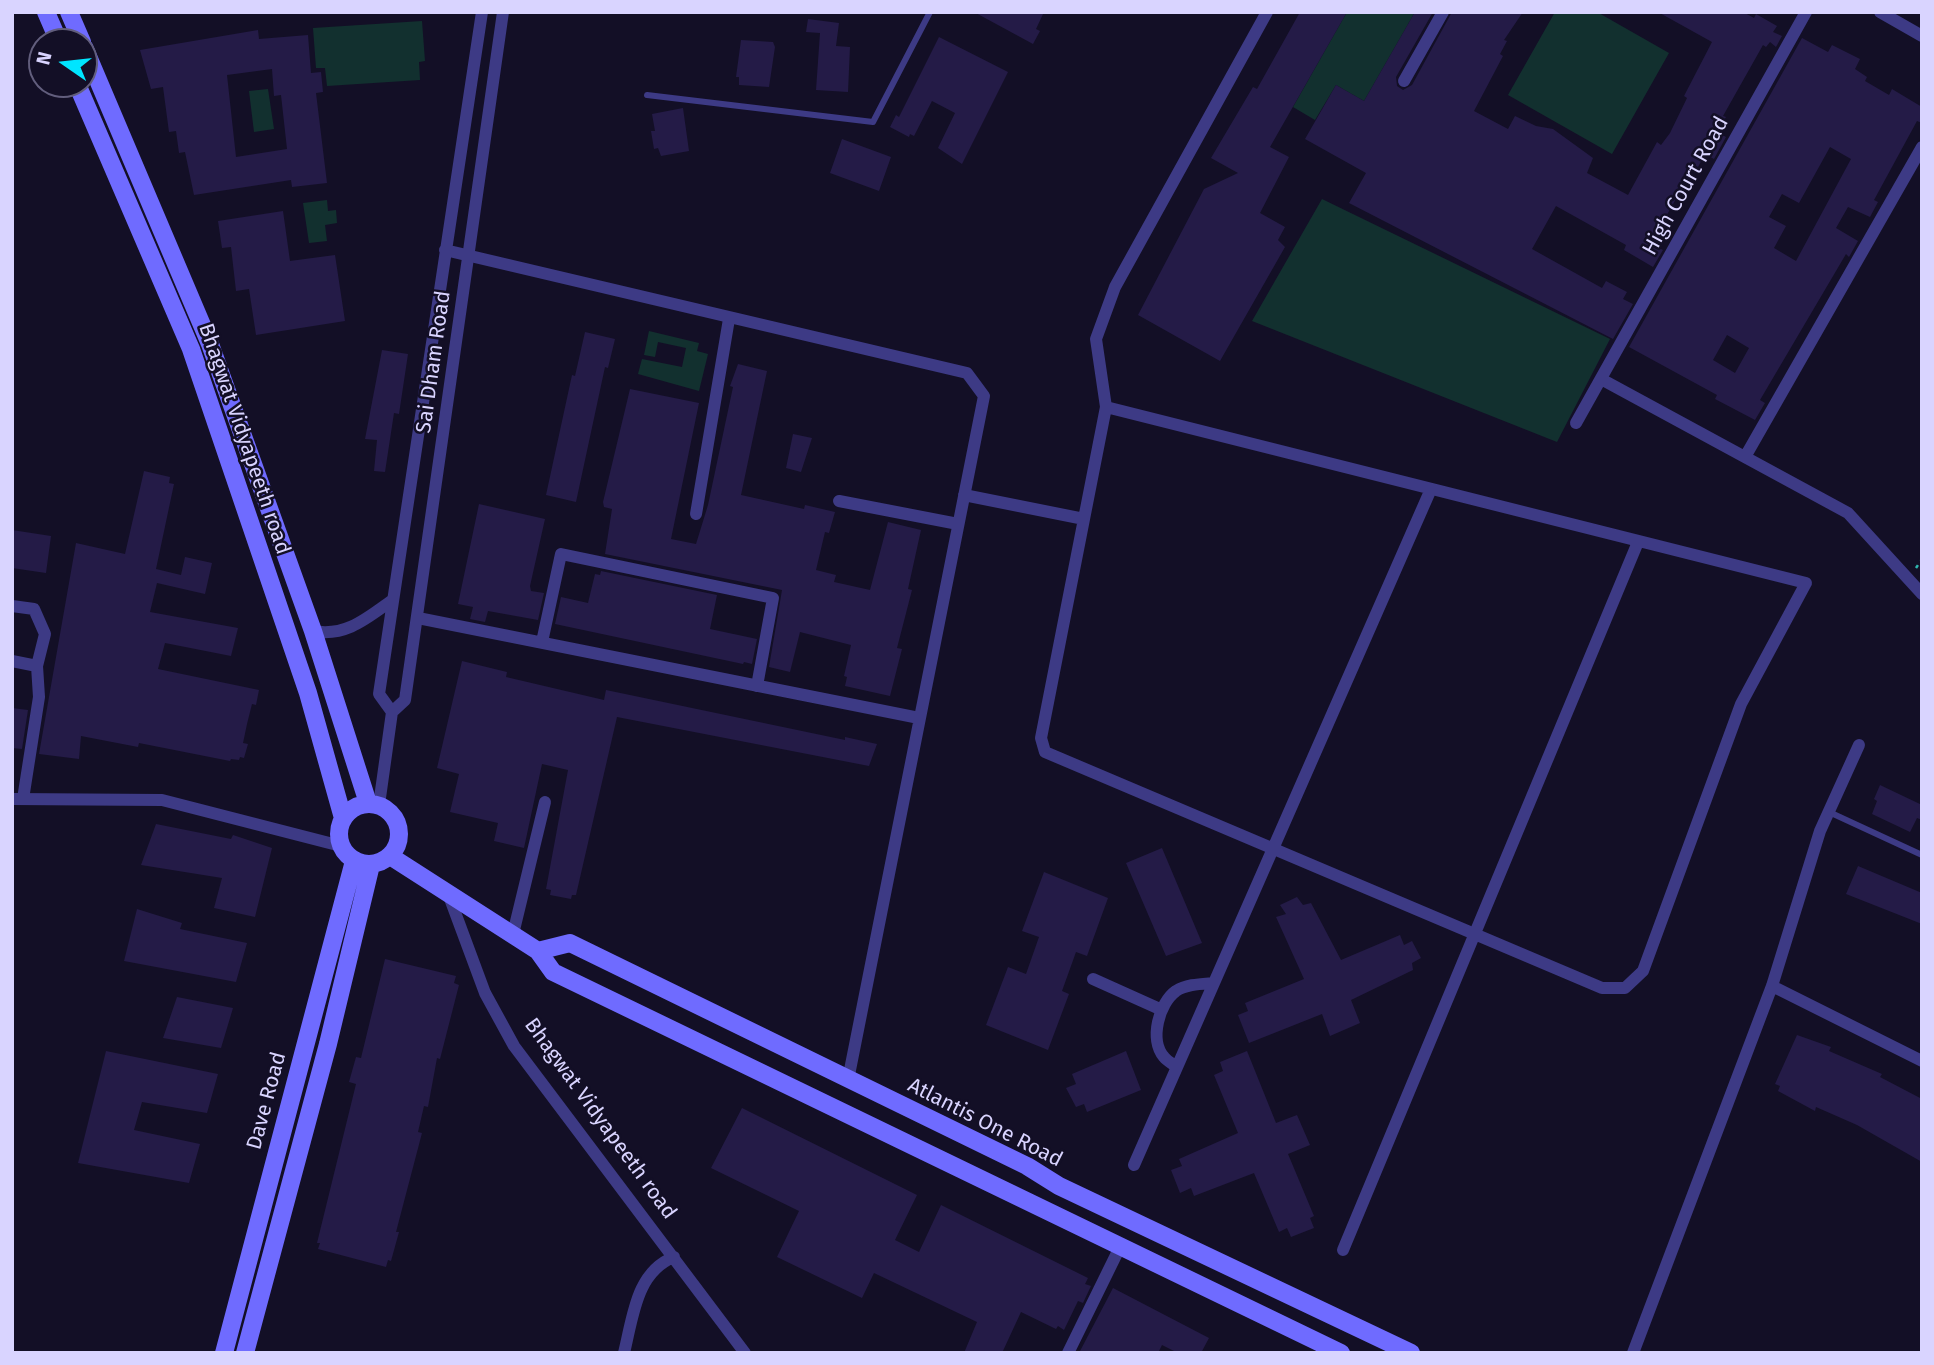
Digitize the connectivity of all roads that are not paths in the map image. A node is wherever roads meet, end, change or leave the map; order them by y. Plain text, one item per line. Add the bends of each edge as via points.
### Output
1 (482, 12) edge
2 (503, 12) edge
3 (930, 12) edge
4 (1267, 12) edge
5 (1443, 12) edge
6 (1806, 12) edge
7 (1880, 12) edge
8 (1922, 36) edge
9 (98, 80) edge
10 (1404, 81) dead end
11 (647, 95) dead end
12 (83, 98) edge
13 (1922, 147) edge
14 (445, 250) junction
15 (468, 258) junction
16 (729, 320) junction
17 (1601, 379) junction
18 (1106, 407) junction
19 (1576, 423) dead end
20 (1745, 457) junction
21 (1431, 489) junction
22 (964, 495) junction
23 (839, 501) dead end
24 (696, 514) dead end
25 (1084, 519) junction
26 (958, 524) junction
27 (1638, 542) junction
28 (1922, 594) edge
29 (391, 601) junction
30 (12, 606) edge
31 (418, 618) junction
32 (313, 631) junction
33 (542, 642) junction
34 (12, 661) edge
35 (37, 666) junction
36 (757, 686) junction
37 (392, 712) junction
38 (919, 718) junction
39 (1859, 744) dead end
40 (18, 799) edge
41 (545, 802) dead end
42 (373, 804) junction
43 (1829, 812) junction
44 (343, 818) junction
45 (341, 846) junction
46 (1272, 849) junction
47 (1922, 855) edge
48 (390, 856) junction
49 (363, 863) junction
50 (449, 896) junction
51 (513, 934) junction
52 (1474, 934) junction
53 (538, 951) junction
54 (1093, 979) dead end
55 (1214, 983) junction
56 (1772, 986) junction
57 (1163, 1010) junction
58 (1922, 1061) edge
59 (1177, 1068) junction
60 (848, 1080) junction
61 (1134, 1165) dead end
62 (1121, 1245) junction
63 (1343, 1250) dead end
64 (674, 1257) junction
65 (224, 1353) edge
66 (245, 1353) edge
67 (624, 1353) edge
68 (745, 1353) edge
69 (1068, 1353) edge
70 (1341, 1353) edge
71 (1411, 1353) edge
72 (1633, 1353) edge

1 - 14 street, Sai Dham Road
2 - 15 street, Sai Dham Road
3 - 11 lane via 873,122
4 - 18 street via 1115,287 1096,339
5 - 10 street
6 - 17 street, High Court Road
7 - 8 street
9 - 32 street via 210,344
12 - 44 street, Bhagwat Vidyapeeth road via 191,349 308,693
13 - 20 street
14 - 15 street
14 - 29 street, Sai Dham Road
15 - 16 street
15 - 31 street, Sai Dham Road
16 - 22 street via 967,373 984,396
16 - 24 street
17 - 19 street, High Court Road
17 - 20 street
18 - 21 street
18 - 25 street
20 - 28 street via 1848,513
21 - 27 street
21 - 46 street
22 - 25 street
22 - 26 street
23 - 26 street
25 - 46 street via 1041,737 1045,752
26 - 38 street
27 - 52 street
27 - 52 street via 1807,583 1741,704 1643,971 1625,988 1602,988
29 - 32 street via 352,628 328,634
29 - 37 street, Sai Dham Road via 379,694
30 - 35 street via 34,609 45,634
31 - 33 street
31 - 37 street, Sai Dham Road via 405,700
32 - 42 street
33 - 36 street
33 - 36 street via 561,554 774,598
34 - 35 street
35 - 40 street via 39,697
36 - 38 street
37 - 42 street, Sai Dham Road
38 - 60 street
39 - 43 street
40 - 45 street via 162,800
41 - 51 street
42 - 44 street via 358,806
42 - 48 street via 395,817 399,827 400,838
43 - 47 lane
43 - 56 street
44 - 45 street
45 - 49 street
46 - 52 street
46 - 55 street
48 - 49 street
48 - 50 street
49 - 65 street, Dave Road
49 - 66 street via 328,1044
50 - 51 street
50 - 64 street, Bhagwat Vidyapeeth road via 485,993 514,1046
51 - 53 street
52 - 63 street
53 - 60 street, Atlantis One Road via 570,943
53 - 62 street via 554,972
54 - 57 street
55 - 57 street via 1177,990
55 - 59 street
56 - 58 street
56 - 72 street
57 - 59 street via 1158,1018 1162,1055
59 - 61 street
60 - 71 street, Atlantis One Road
62 - 69 street
62 - 70 street
64 - 67 street via 658,1264 644,1282
64 - 68 street, Bhagwat Vidyapeeth road

